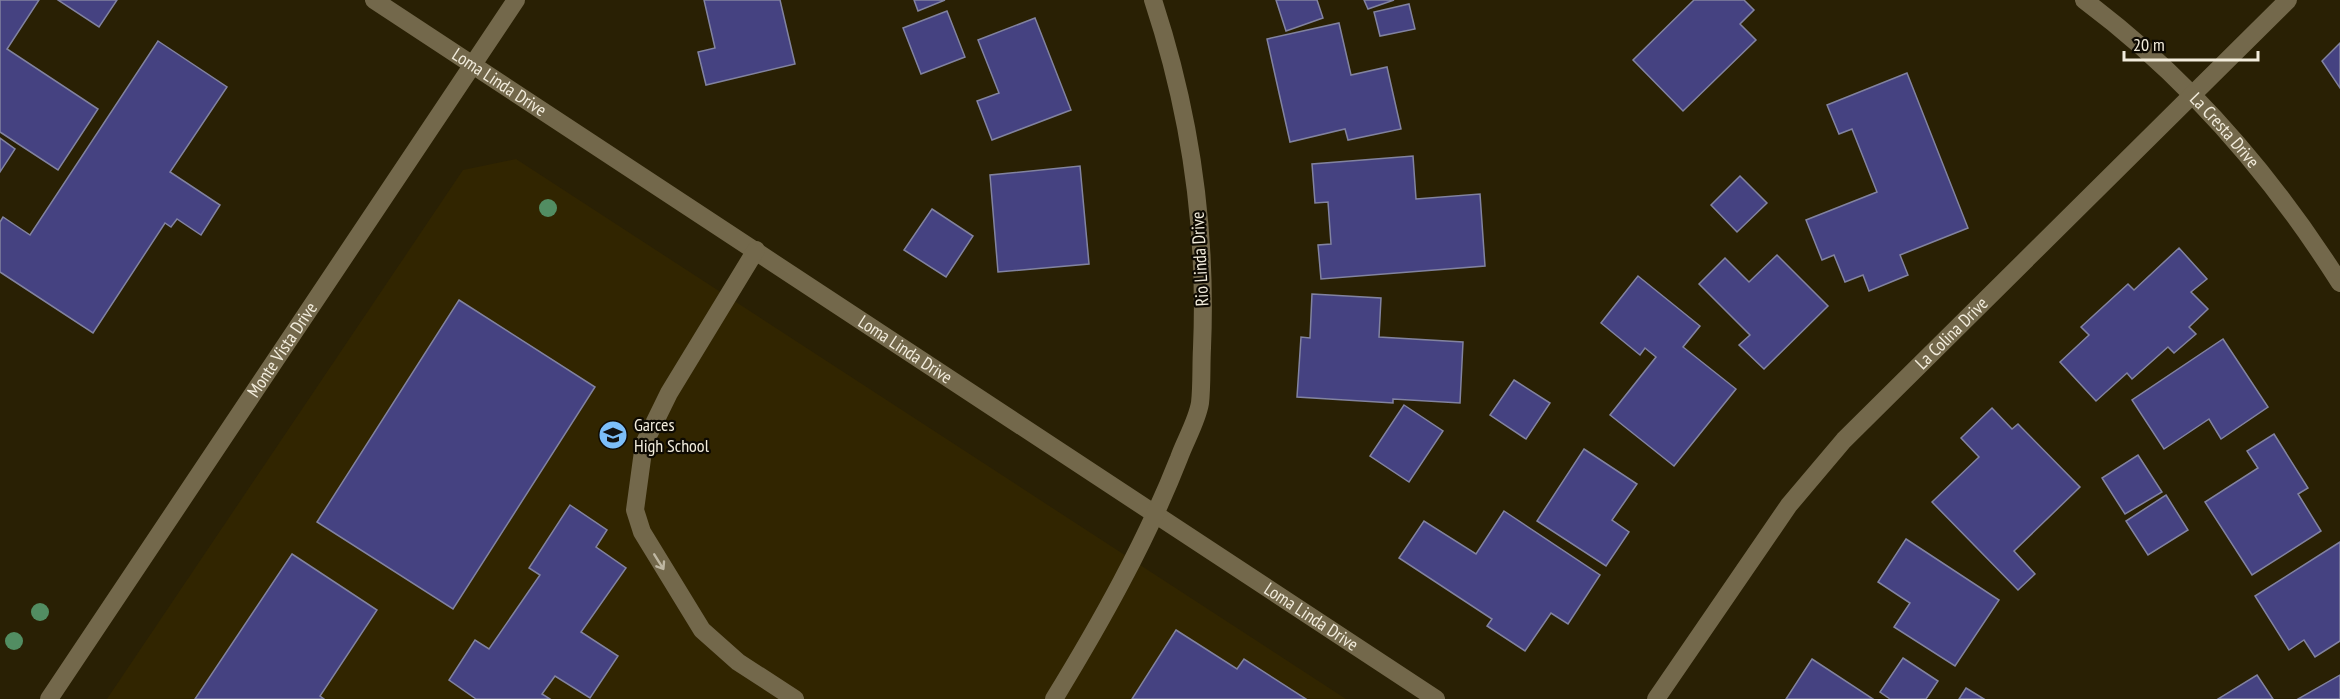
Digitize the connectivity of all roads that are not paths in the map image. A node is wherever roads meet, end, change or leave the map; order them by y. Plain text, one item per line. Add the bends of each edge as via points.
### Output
1 (375, 0) edge
2 (516, 0) edge
3 (1153, 0) edge
4 (2084, 0) edge
5 (2288, 0) edge
6 (473, 63) junction
7 (2193, 94) junction
8 (756, 250) junction
9 (2340, 283) edge
10 (1156, 515) junction
11 (49, 699) edge
12 (795, 699) edge
13 (1054, 699) edge
14 (1436, 699) edge
15 (1656, 699) edge

1 - 6 street, Loma Linda Drive
2 - 6 street, Monte Vista Drive
3 - 10 street, Rio Linda Drive via 1189,140 1200,228 1203,316 1200,405
4 - 7 street, La Cresta Drive
5 - 7 street, La Colina Drive
6 - 8 street, Loma Linda Drive
6 - 11 street, Monte Vista Drive
7 - 9 street, La Cresta Drive via 2237,141 2304,225
7 - 15 street, La Colina Drive via 1844,440 1789,505
8 - 10 street, Loma Linda Drive
8 -> 12 street via 669,393 644,444 635,510 642,532 702,630 738,662
10 - 13 street, Rio Linda Drive via 1094,634
10 - 14 street, Loma Linda Drive

